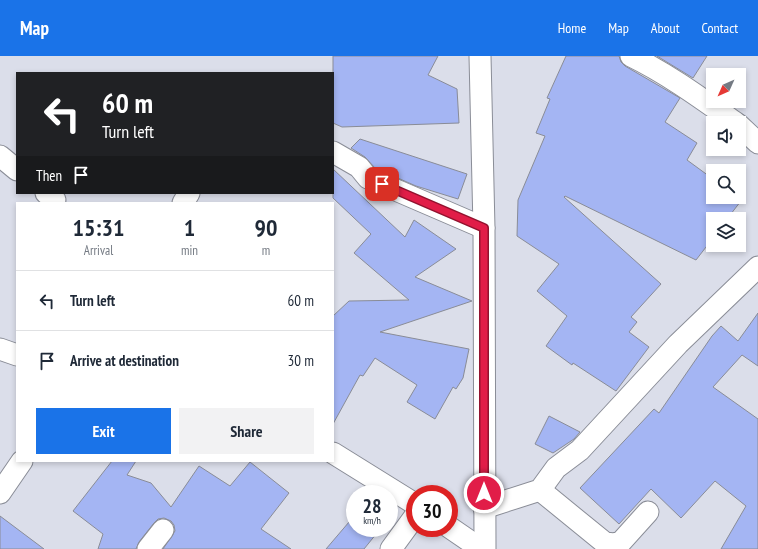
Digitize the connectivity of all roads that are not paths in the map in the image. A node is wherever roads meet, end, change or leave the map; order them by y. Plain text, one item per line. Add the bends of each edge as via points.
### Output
1 (480, 56) edge
2 (644, 59) edge
3 (726, 116) edge
4 (746, 132) edge
5 (758, 143) edge
6 (334, 153) edge
7 (0, 156) edge
8 (16, 169) edge
9 (484, 228) junction
10 (758, 267) edge
11 (0, 349) edge
12 (16, 355) edge
13 (334, 454) edge
14 (21, 462) edge
15 (540, 490) junction
16 (0, 493) edge
17 (406, 498) edge
18 (484, 508) junction
19 (648, 512) dead end
20 (406, 528) edge
21 (162, 530) dead end
22 (458, 533) edge
23 (148, 549) edge
24 (391, 549) edge
25 (481, 549) edge
26 (485, 549) edge

1 - 9 street
2 - 3 street
4 - 5 street
6 - 9 street via 359,167 368,178
7 - 8 street
9 - 18 street
10 - 15 street via 678,344 580,450 556,468
11 - 12 street
13 - 17 street
14 - 16 street
15 - 18 street
15 - 19 street via 605,543 621,542
18 - 26 street
20 - 24 street
21 - 23 street
22 - 25 street

